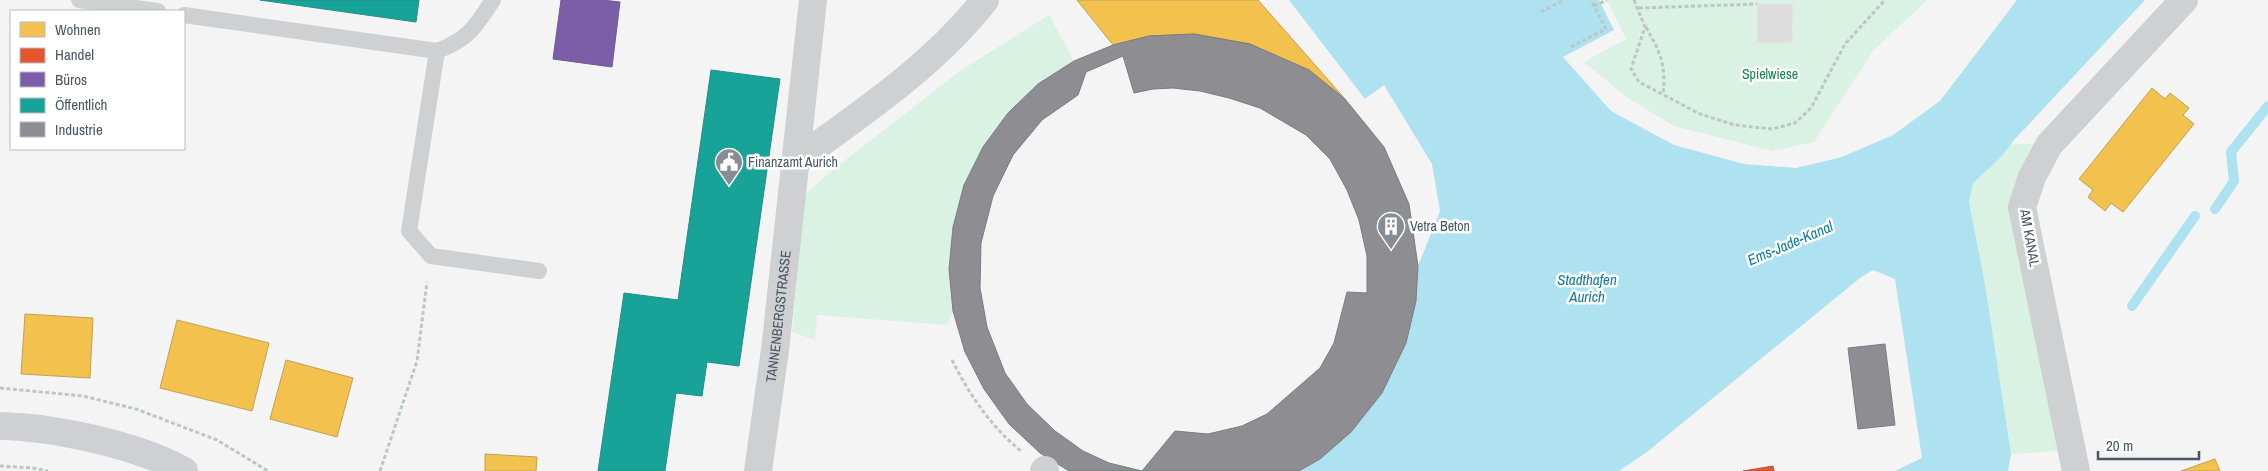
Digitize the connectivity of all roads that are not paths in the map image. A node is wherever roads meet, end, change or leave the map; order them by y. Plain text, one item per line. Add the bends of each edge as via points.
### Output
1 (79, 0) edge
2 (493, 0) edge
3 (813, 0) edge
4 (985, 0) edge
5 (2184, 0) edge
6 (151, 10) edge
7 (185, 15) edge
8 (437, 51) junction
9 (796, 161) junction
10 (539, 271) dead end
11 (0, 426) edge
12 (184, 471) edge
13 (758, 471) edge
14 (2076, 471) edge

1 - 6 lane
2 - 8 lane via 475,27 458,43
3 - 9 street, TANNENBERGSTRASSE
4 - 9 street via 968,21 910,76
5 - 14 street, AM KANAL via 2049,145 2032,177 2022,206
7 - 8 lane
8 - 10 lane via 409,231 430,256
9 - 13 street, TANNENBERGSTRASSE
11 - 12 main road via 25,426 113,443

